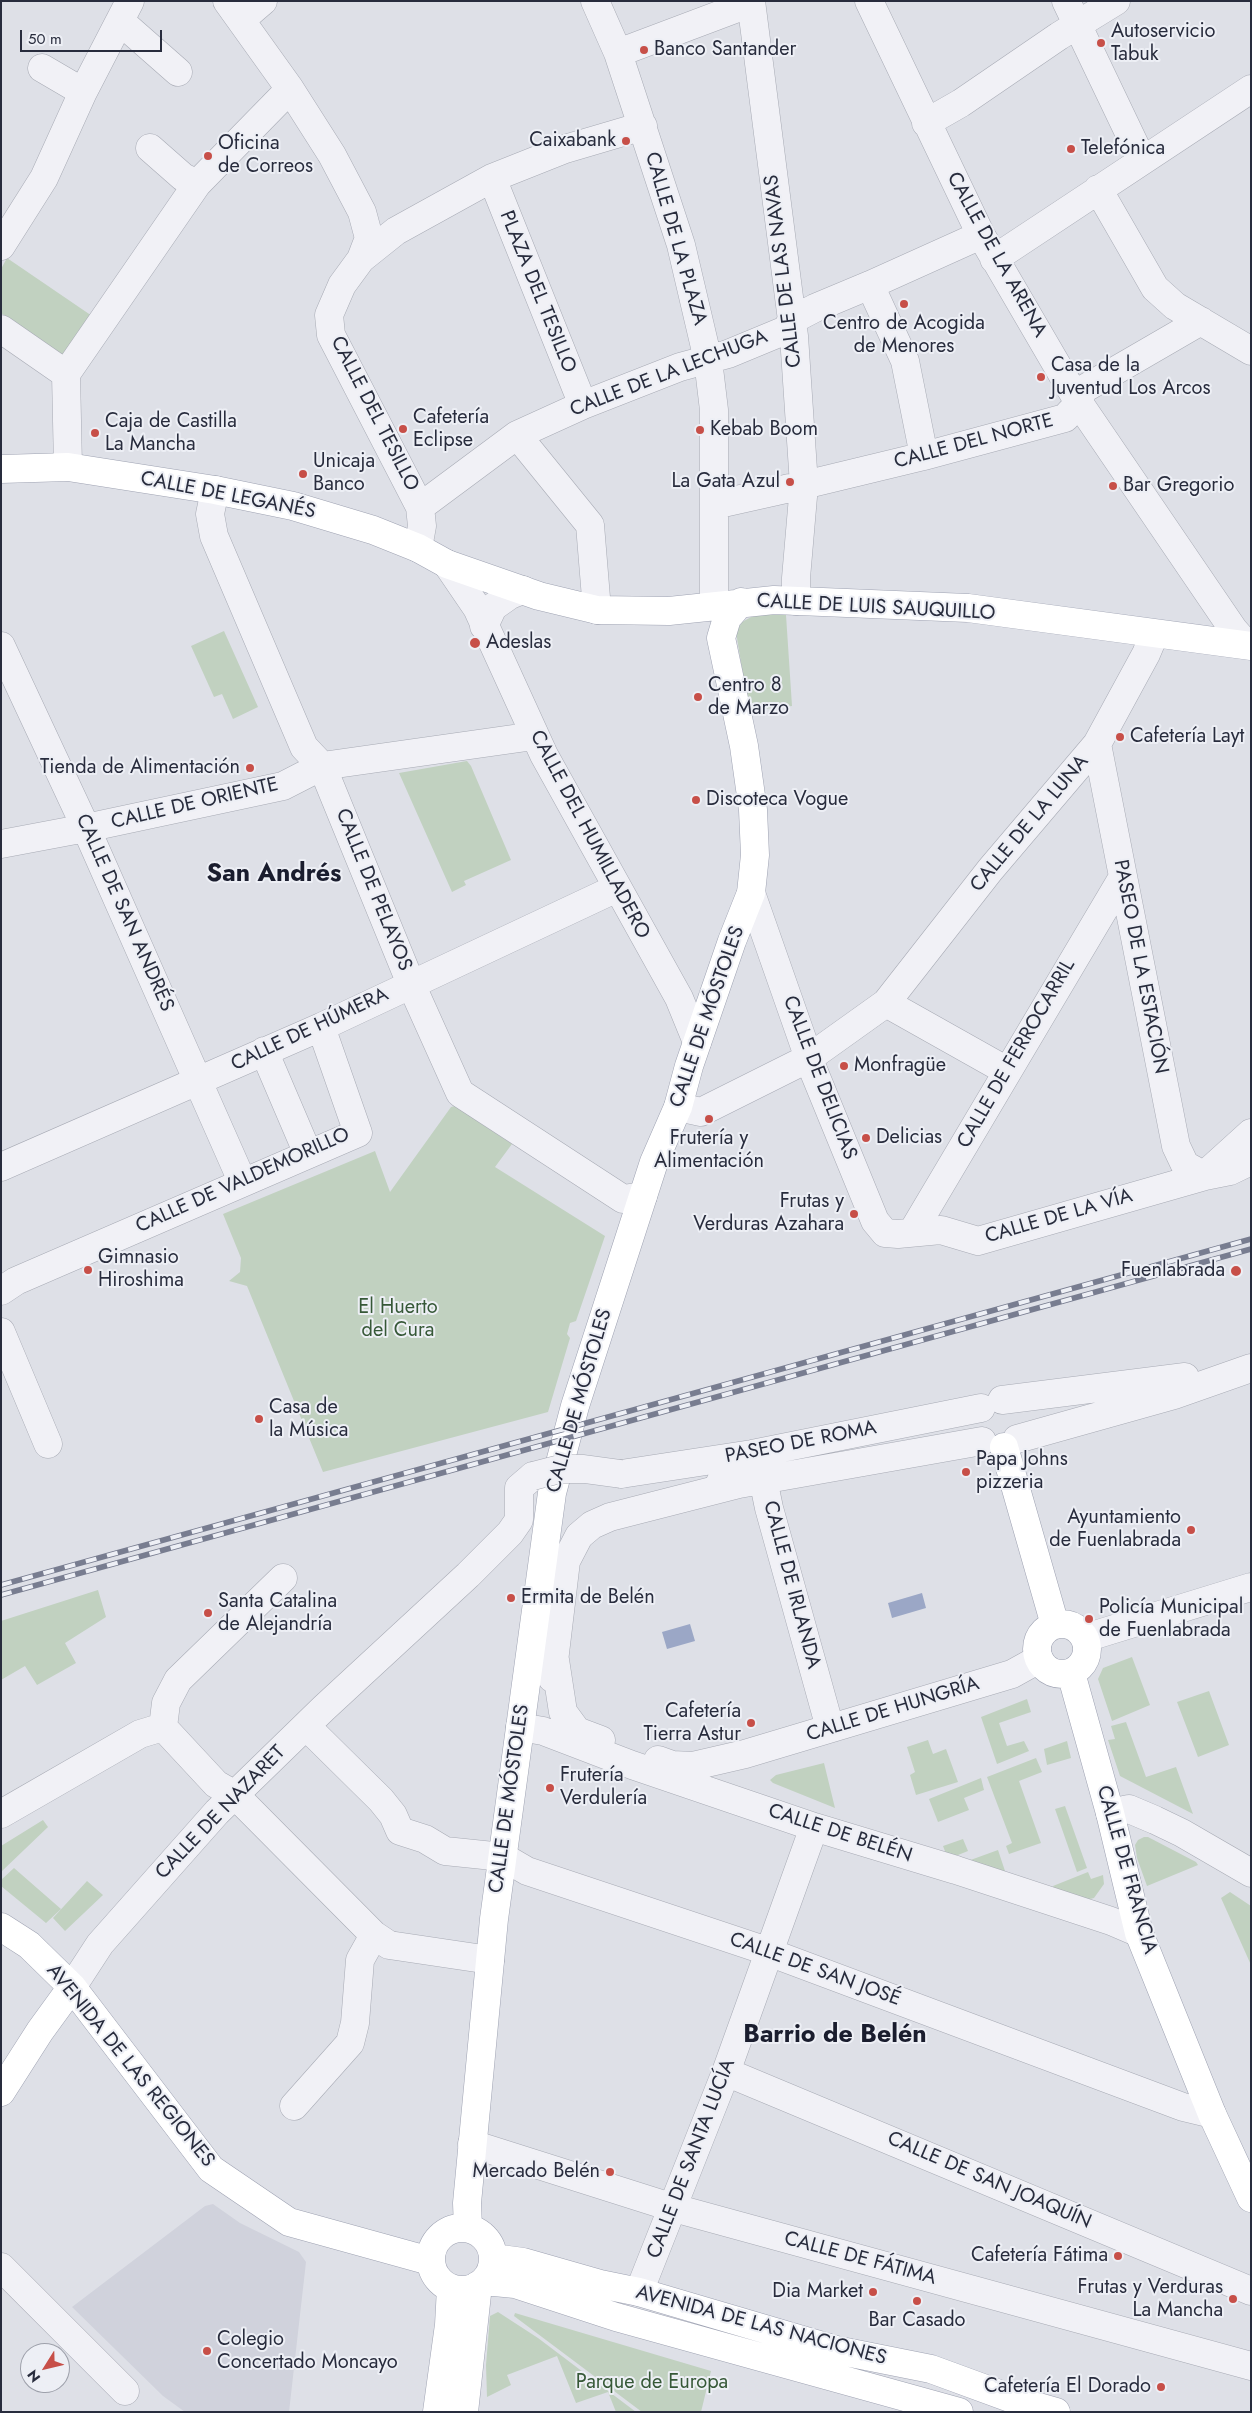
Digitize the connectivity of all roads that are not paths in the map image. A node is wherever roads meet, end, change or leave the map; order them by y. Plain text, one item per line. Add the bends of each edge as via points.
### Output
1 (262, 1) edge
2 (595, 1) edge
3 (869, 1) edge
4 (1066, 1) edge
5 (1116, 1) edge
6 (751, 2) edge
7 (125, 11) edge
8 (234, 11) edge
9 (1077, 25) junction
10 (618, 53) junction
11 (42, 68) dead end
12 (178, 72) dead end
13 (290, 89) junction
14 (1251, 89) edge
15 (83, 92) junction
16 (926, 122) junction
17 (643, 126) junction
18 (150, 148) dead end
19 (1142, 160) junction
20 (492, 178) junction
21 (197, 184) junction
22 (1098, 189) junction
23 (981, 235) junction
24 (1, 246) edge
25 (361, 259) junction
26 (994, 259) junction
27 (870, 286) junction
28 (792, 320) junction
29 (1201, 321) junction
30 (1, 329) edge
31 (1251, 351) edge
32 (708, 360) junction
33 (66, 374) junction
34 (1079, 403) junction
35 (583, 405) junction
36 (517, 435) junction
37 (924, 456) junction
38 (68, 467) junction
39 (1, 469) edge
40 (804, 489) junction
41 (215, 490) junction
42 (714, 505) junction
43 (420, 507) junction
44 (418, 548) junction
45 (447, 564) junction
46 (523, 590) junction
47 (796, 601) junction
48 (741, 602) junction
49 (714, 606) junction
50 (596, 610) junction
51 (484, 626) junction
52 (1154, 635) junction
53 (1249, 645) edge
54 (1, 646) edge
55 (534, 736) junction
56 (1097, 744) junction
57 (322, 766) junction
58 (86, 828) junction
59 (1, 844) edge
60 (1123, 878) junction
61 (617, 888) junction
62 (751, 893) junction
63 (411, 984) junction
64 (886, 1003) junction
65 (321, 1027) junction
66 (698, 1042) junction
67 (264, 1051) junction
68 (809, 1058) junction
69 (1007, 1072) junction
70 (199, 1081) junction
71 (678, 1107) junction
72 (1251, 1134) edge
73 (308, 1154) junction
74 (1251, 1161) edge
75 (1, 1168) edge
76 (1204, 1176) junction
77 (242, 1181) junction
78 (643, 1196) junction
79 (913, 1231) junction
80 (1, 1291) edge
81 (1, 1332) edge
82 (1247, 1369) edge
83 (991, 1404) junction
84 (1001, 1442) junction
85 (48, 1444) dead end
86 (784, 1448) junction
87 (621, 1474) junction
88 (533, 1476) joint
89 (751, 1481) junction
90 (283, 1578) dead end
91 (1251, 1587) edge
92 (1055, 1625) junction
93 (1085, 1638) junction
94 (555, 1660) junction
95 (1039, 1660) junction
96 (1071, 1673) junction
97 (306, 1726) junction
98 (162, 1727) junction
99 (830, 1728) junction
100 (531, 1729) junction
101 (745, 1754) junction
102 (235, 1795) junction
103 (747, 1803) junction
104 (1110, 1813) junction
105 (1, 1814) edge
106 (814, 1827) junction
107 (495, 1856) junction
108 (1251, 1873) edge
109 (1, 1927) edge
110 (1140, 1933) junction
111 (374, 1935) junction
112 (769, 1952) junction
113 (490, 1960) junction
114 (72, 1987) junction
115 (726, 2072) junction
116 (1, 2092) edge
117 (294, 2106) dead end
118 (1212, 2114) junction
119 (472, 2144) junction
120 (1245, 2181) edge
121 (1251, 2198) edge
122 (674, 2208) junction
123 (468, 2228) junction
124 (430, 2261) junction
125 (1, 2267) edge
126 (485, 2274) junction
127 (451, 2288) junction
128 (1251, 2291) edge
129 (639, 2292) junction
130 (1251, 2366) edge
131 (125, 2391) dead end
132 (470, 2406) edge
133 (437, 2412) edge
134 (959, 2412) edge
135 (1056, 2412) edge

1 - 8 street
2 - 10 street, CALLE DE LA PLAZA
3 - 16 street, CALLE DE LA ARENA
4 - 9 street
5 - 9 street
6 - 10 street
6 - 28 street, CALLE DE LAS NAVAS
7 - 12 street
7 - 15 street
8 - 13 street
9 - 16 street via 961,103
9 - 19 street
10 - 17 street, CALLE DE LA PLAZA
11 - 15 street
13 - 21 street
13 - 25 street via 332,154 362,212 369,238
14 - 19 street
15 - 24 street via 44,178
16 - 23 street, CALLE DE LA ARENA
17 - 20 street via 565,149
17 - 32 street, CALLE DE LA PLAZA via 681,245
18 - 21 street via 183,177
19 - 22 street
20 - 25 street via 396,231
20 - 35 street, PLAZA DEL TESILLO
21 - 33 street
22 - 26 street
22 - 29 street via 1155,288 1175,306
23 - 26 street, CALLE DE LA ARENA
23 - 27 street, CALLE DE LA LECHUGA
25 - 43 street, CALLE DEL TESILLO via 342,286 329,315 331,335
26 - 34 street, CALLE DE LA ARENA
27 - 28 street, CALLE DE LA LECHUGA
27 - 37 street via 905,361
28 - 32 street, CALLE DE LA LECHUGA via 786,330
28 - 40 street, CALLE DE LAS NAVAS
29 - 31 street
29 - 34 street, CALLE DEL NORTE via 1082,390
30 - 33 street
32 - 35 street, CALLE DE LA LECHUGA via 680,367
32 - 42 street, CALLE DE LA PLAZA via 714,410
33 - 38 street
34 - 37 street, CALLE DEL NORTE via 1065,418
34 - 53 street, CALLE DE LA ARENA via 1233,629
35 - 36 street, CALLE DE LA LECHUGA
36 - 43 street, CALLE DE LA LECHUGA
36 - 50 street via 590,525
37 - 40 street, CALLE DEL NORTE
38 - 39 main road, CALLE DE LEGANÉS
38 - 41 main road, CALLE DE LEGANÉS
40 - 42 street, CALLE DEL NORTE via 790,488
40 - 47 street, CALLE DE LAS NAVAS
41 - 44 main road, CALLE DE LEGANÉS via 293,506 373,530
41 - 57 street, CALLE DE PELAYOS via 210,514 214,536 304,747
42 - 49 street, CALLE DE LA PLAZA
43 - 44 street, CALLE DEL TESILLO via 422,526
44 - 45 main road, CALLE DE LEGANÉS
45 - 46 main road, CALLE DE LUIS SAUQUILLO
45 - 51 street, CALLE DEL HUMILLADERO via 477,608
46 - 50 main road, CALLE DE LUIS SAUQUILLO
46 - 51 street via 493,606
47 - 48 main road, CALLE DE LUIS SAUQUILLO
47 - 52 main road, CALLE DE LUIS SAUQUILLO via 968,608
48 - 49 main road, CALLE DE LUIS SAUQUILLO
48 - 62 main road, CALLE DE MÓSTOLES via 727,618 721,638 753,810 756,855
49 - 50 main road, CALLE DE LUIS SAUQUILLO via 662,611
51 - 55 street, CALLE DEL HUMILLADERO
52 - 53 main road, CALLE DE LUIS SAUQUILLO
52 - 56 street, CALLE DE LA LUNA
54 - 58 street, CALLE DE SAN ANDRÉS
55 - 57 street, CALLE DE ORIENTE
55 - 61 street, CALLE DEL HUMILLADERO
56 - 60 street, PASEO DE LA ESTACIÓN
56 - 64 street, CALLE DE LA LUNA via 990,870
57 - 58 street, CALLE DE ORIENTE via 283,786
57 - 63 street, CALLE DE PELAYOS
58 - 59 street, CALLE DE ORIENTE
58 - 70 street, CALLE DE SAN ANDRÉS
60 - 69 street, CALLE DE FERROCARRIL
60 - 76 street, PASEO DE LA ESTACIÓN via 1176,1146 1184,1165
61 - 63 street, CALLE DE HÚMERA
61 - 66 street, CALLE DEL HUMILLADERO via 679,998
62 - 66 main road, CALLE DE MÓSTOLES
62 - 68 street, CALLE DE DELICIAS
63 - 65 street, CALLE DE HÚMERA
63 - 78 street, CALLE DE PELAYOS via 460,1093 623,1200
64 - 68 street, CALLE DE LA LUNA
64 - 69 street
65 - 67 street, CALLE DE HÚMERA
65 - 73 street, CALLE DE VALDEMORILLO via 358,1133
66 - 71 main road, CALLE DE MÓSTOLES
67 - 70 street, CALLE DE HÚMERA
67 - 73 street
68 - 71 street, CALLE DE LA LUNA via 701,1112
68 - 79 street, CALLE DE DELICIAS via 875,1221 885,1233
69 - 79 street, CALLE DE FERROCARRIL
70 - 75 street, CALLE DE HÚMERA
70 - 77 street, CALLE DE SAN ANDRÉS
71 - 78 main road, CALLE DE MÓSTOLES
72 - 76 street, CALLE DE LA VÍA
73 - 77 street, CALLE DE VALDEMORILLO
74 - 76 street, CALLE DE LA VÍA via 1230,1171
76 - 79 street, CALLE DE LA VÍA via 978,1241 941,1230
77 - 80 street, CALLE DE VALDEMORILLO via 16,1281
78 - 100 main road, CALLE DE MÓSTOLES via 575,1406 552,1494
81 - 85 street
82 - 83 street, PASEO DE ROMA
82 - 84 street, PASEO DE ROMA via 1174,1395
83 - 84 street via 974,1425
83 - 84 street via 1012,1404 1019,1412 1022,1428
83 - 86 street, PASEO DE ROMA
84 - 89 street, PASEO DE ROMA
84 - 92 main road
86 - 87 street, PASEO DE ROMA
86 - 89 street, CALLE DE IRLANDA
87 - 88 street, PASEO DE ROMA, bridge via 560,1469
87 - 89 street, PASEO DE ROMA via 670,1481
88 - 97 street, CALLE DE NAZARET via 519,1488 518,1520 510,1533
89 - 94 street via 610,1516 579,1536 566,1561
89 - 99 street, CALLE DE IRLANDA
90 - 98 street via 178,1680 166,1702
91 - 93 street
92 - 93 main road via 1075,1627
92 - 95 main road via 1041,1636 1037,1646
93 - 96 main road via 1088,1648 1086,1659
94 - 100 street
94 - 101 street, CALLE DE HUNGRÍA via 563,1712 577,1731 672,1765 694,1766
95 - 96 main road via 1054,1673
95 - 99 street, CALLE DE HUNGRÍA via 1012,1674
96 - 104 main road, CALLE DE FRANCIA
97 - 102 street, CALLE DE NAZARET
97 - 107 street via 381,1800 400,1831 425,1839 445,1851
98 - 102 street via 216,1784
98 - 105 street via 140,1734
99 - 101 street, CALLE DE HUNGRÍA
100 - 103 street, CALLE DE BELÉN
100 - 107 main road, CALLE DE MÓSTOLES
101 - 103 street via 741,1783
102 - 111 street
102 - 114 street, CALLE DE NAZARET via 100,1944
103 - 106 street, CALLE DE BELÉN
104 - 108 street via 1129,1809 1147,1816
104 - 110 main road, CALLE DE FRANCIA
106 - 110 street, CALLE DE BELÉN via 956,1870
106 - 112 street, CALLE DE SANTA LUCÍA
107 - 112 street, CALLE DE SAN JOSÉ via 527,1871
107 - 113 main road, CALLE DE MÓSTOLES
109 - 114 main road, AVENIDA DE LAS REGIONES via 29,1945
110 - 118 main road, CALLE DE FRANCIA
111 - 113 street via 389,1945
111 - 117 street via 360,1960 350,2043
112 - 115 street, CALLE DE SANTA LUCÍA
112 - 118 street, CALLE DE SAN JOSÉ via 1174,2103
113 - 119 main road, CALLE DE MÓSTOLES
114 - 116 main road, CALLE DE NAZARET
114 - 124 main road, AVENIDA DE LAS REGIONES via 211,2169 289,2222
115 - 122 street, CALLE DE SANTA LUCÍA
115 - 128 street, CALLE DE SAN JOAQUÍN
118 - 120 main road, CALLE DE FRANCIA
119 - 122 street, CALLE DE FÁTIMA
119 - 123 main road, CALLE DE MÓSTOLES via 466,2203
120 - 121 main road, CALLE DE FRANCIA
122 - 129 street, CALLE DE SANTA LUCÍA
122 - 130 street, CALLE DE FÁTIMA
123 - 124 main road via 445,2231 436,2239
123 - 126 main road via 486,2238 491,2247
124 - 127 main road via 433,2273
125 - 131 street
126 - 127 main road via 460,2290
126 - 129 main road, AVENIDA DE LAS NACIONES via 523,2262
126 - 132 main road
126 - 134 main road, AVENIDA DE LAS NACIONES via 616,2317
127 - 133 main road
129 - 135 main road, AVENIDA DE LAS NACIONES via 836,2350 931,2369

